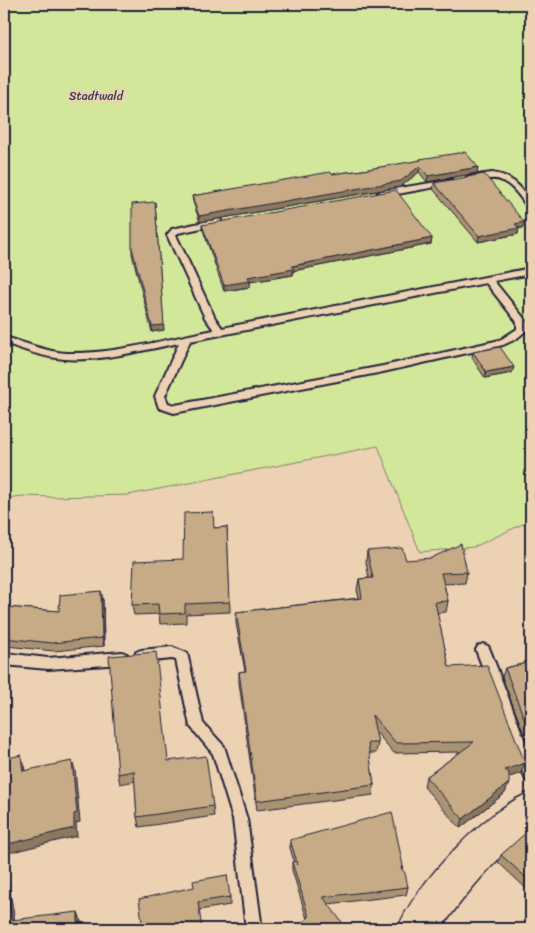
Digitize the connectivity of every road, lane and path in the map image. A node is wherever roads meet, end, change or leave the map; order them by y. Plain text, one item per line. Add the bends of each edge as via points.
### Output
1 (372, 195) edge
2 (531, 206) edge
3 (228, 220) edge
4 (531, 271) edge
5 (488, 279) junction
6 (220, 332) junction
7 (186, 339) junction
8 (4, 340) edge
9 (483, 650) dead end
10 (4, 659) edge
11 (531, 775) edge
12 (531, 809) edge
13 (254, 929) edge
14 (418, 929) edge

1 - 2 lane via 501,175 510,180
3 - 6 lane via 190,227 171,235 210,318
4 - 5 lane
5 - 6 lane
5 - 7 lane via 522,322 522,330 503,342 383,369 174,409 163,405 160,396
6 - 7 lane
7 - 8 lane via 113,354 66,356 39,352
9 - 11 lane
10 - 13 lane via 47,665 172,654 182,657 197,726 219,751 240,820
12 - 14 main road via 497,834 446,889

